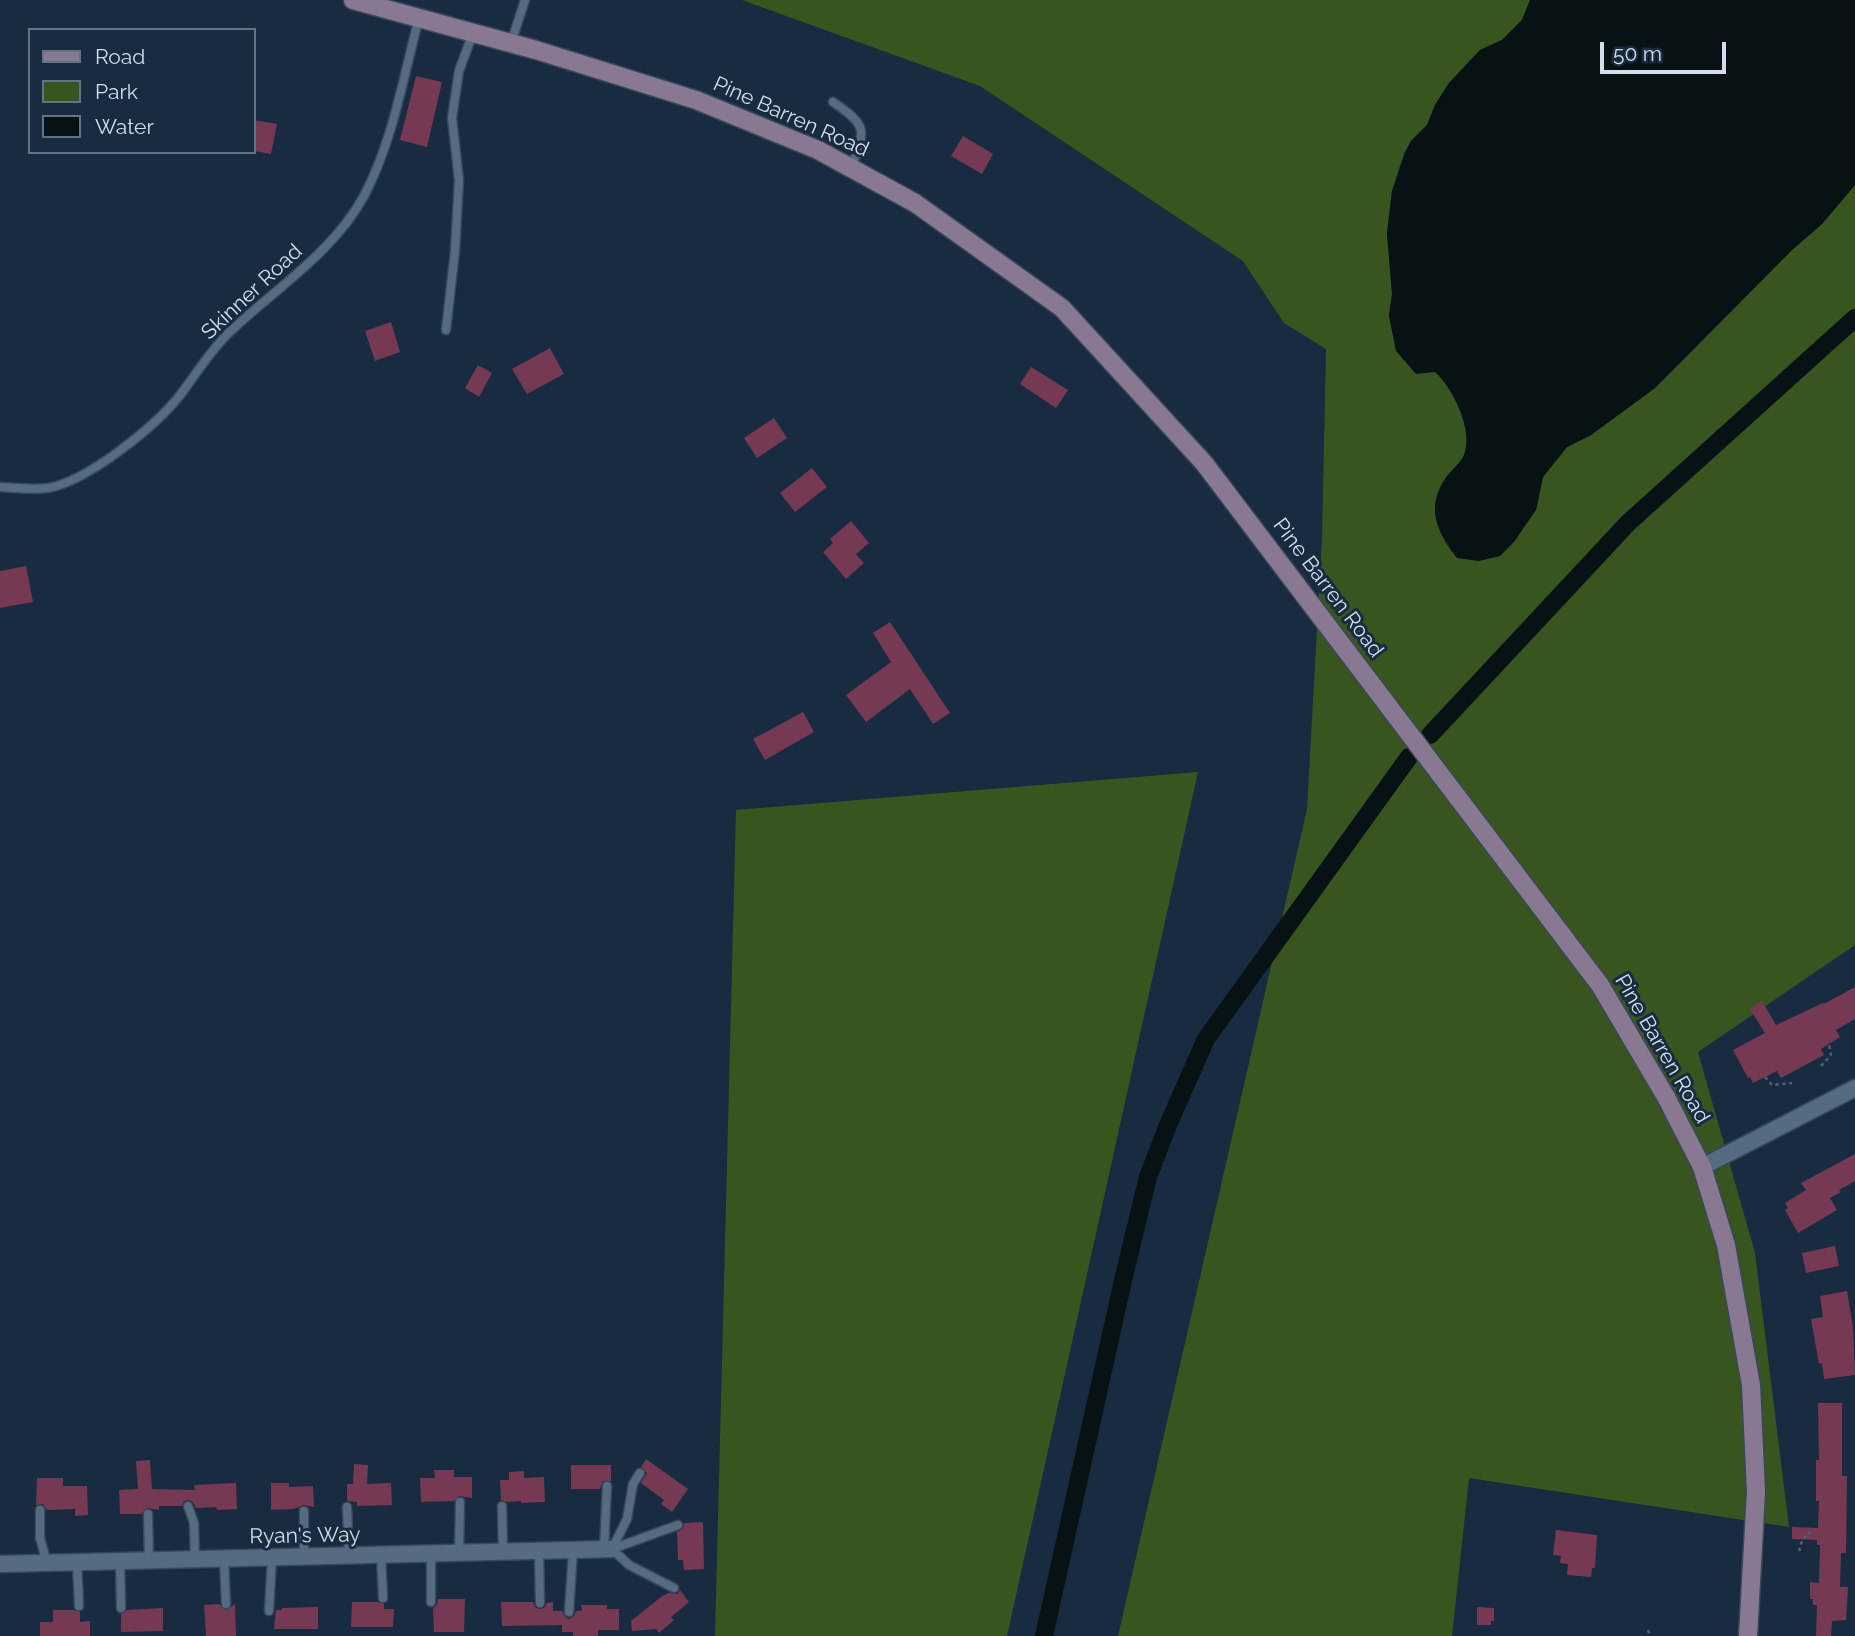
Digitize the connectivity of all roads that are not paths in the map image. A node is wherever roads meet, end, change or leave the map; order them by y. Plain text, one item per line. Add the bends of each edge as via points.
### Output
1 (353, 0) edge
2 (525, 0) edge
3 (419, 18) junction
4 (473, 33) junction
5 (511, 43) junction
6 (833, 103) dead end
7 (851, 169) junction
8 (446, 330) dead end
9 (0, 487) edge
10 (1855, 1088) edge
11 (1702, 1167) junction
12 (640, 1472) dead end
13 (607, 1486) dead end
14 (460, 1502) dead end
15 (188, 1506) dead end
16 (502, 1506) dead end
17 (347, 1507) dead end
18 (40, 1510) dead end
19 (304, 1511) dead end
20 (148, 1514) dead end
21 (678, 1525) dead end
22 (608, 1549) junction
23 (573, 1550) junction
24 (539, 1551) junction
25 (503, 1552) junction
26 (431, 1553) junction
27 (458, 1553) junction
28 (381, 1555) junction
29 (349, 1556) junction
30 (304, 1557) junction
31 (272, 1558) junction
32 (195, 1559) junction
33 (224, 1559) junction
34 (149, 1560) junction
35 (120, 1561) junction
36 (77, 1562) junction
37 (47, 1563) junction
38 (0, 1564) edge
39 (674, 1588) dead end
40 (383, 1598) dead end
41 (430, 1602) dead end
42 (540, 1603) dead end
43 (226, 1604) dead end
44 (79, 1606) dead end
45 (121, 1608) dead end
46 (269, 1611) dead end
47 (569, 1612) dead end
48 (1748, 1636) edge

1 - 3 main road, Pine Barren Road
2 - 5 lane
3 - 4 main road, Pine Barren Road
3 - 9 lane, Skinner Road via 386,148 363,197 336,236 233,329 153,423 94,468 46,488
4 - 5 main road, Pine Barren Road
4 - 8 lane via 460,71 452,118 459,180
5 - 7 main road, Pine Barren Road via 696,100 818,150
6 - 7 lane via 856,118 860,127 862,140
7 - 11 main road, Pine Barren Road via 915,203 1062,308 1204,463 1600,985 1667,1097
10 - 11 street
11 - 48 main road, Pine Barren Road via 1726,1245 1751,1385 1756,1492
12 - 22 lane via 633,1484 627,1519
13 - 22 lane
14 - 27 lane
15 - 32 lane via 194,1523
16 - 25 lane
17 - 29 lane
18 - 37 lane via 40,1538
19 - 30 lane
20 - 34 lane
21 - 22 lane
22 - 23 street, Ryan's Way
22 - 39 lane via 629,1566
23 - 24 street, Ryan's Way
23 - 47 lane
24 - 25 street, Ryan's Way
24 - 42 lane
25 - 27 street, Ryan's Way
26 - 27 street, Ryan's Way
26 - 28 street, Ryan's Way
26 - 41 lane
28 - 29 street, Ryan's Way
28 - 40 lane
29 - 30 street, Ryan's Way
30 - 31 street, Ryan's Way
31 - 33 street, Ryan's Way
31 - 46 lane
32 - 33 street, Ryan's Way
32 - 34 street, Ryan's Way
33 - 43 lane
34 - 35 street, Ryan's Way
35 - 36 street, Ryan's Way
35 - 45 lane
36 - 37 street, Ryan's Way
36 - 44 lane
37 - 38 street, Ryan's Way

